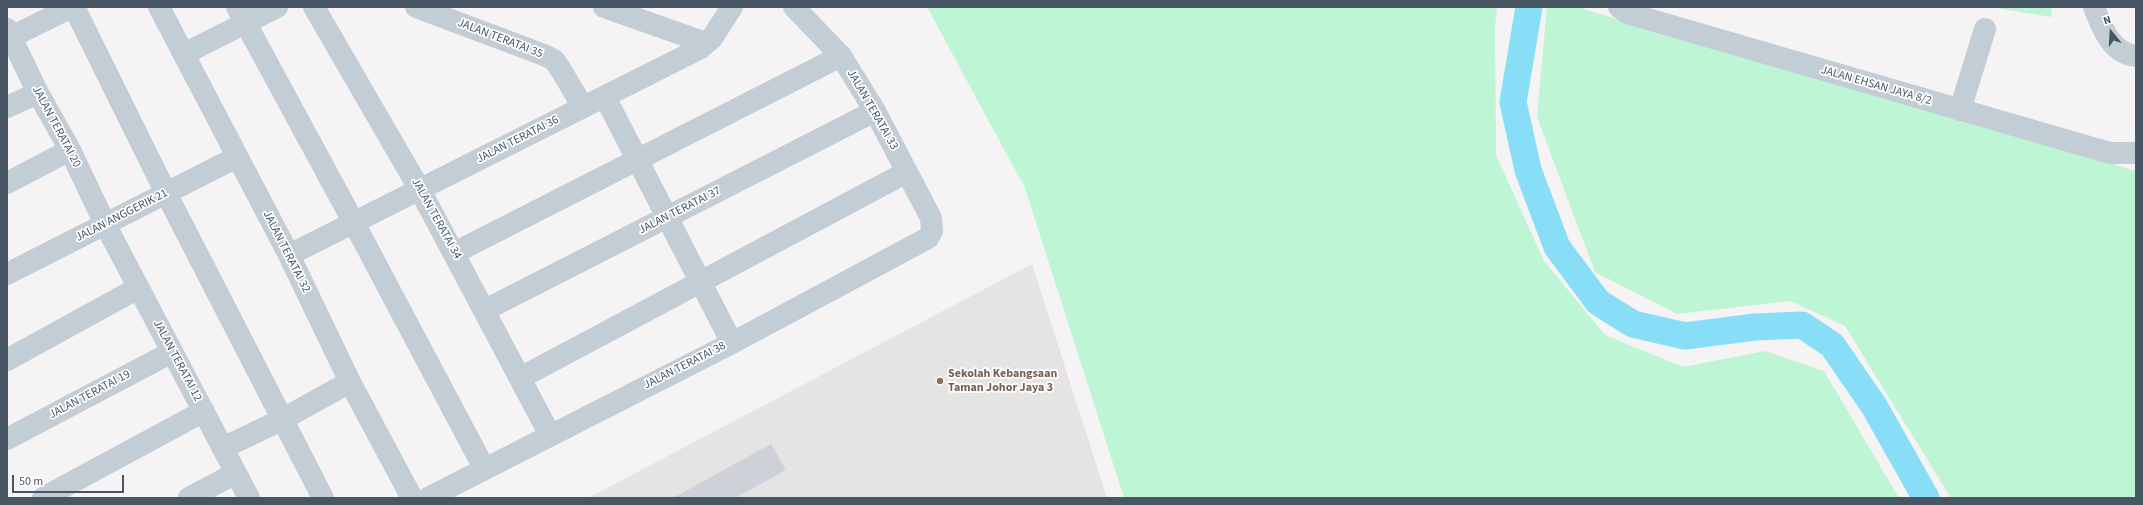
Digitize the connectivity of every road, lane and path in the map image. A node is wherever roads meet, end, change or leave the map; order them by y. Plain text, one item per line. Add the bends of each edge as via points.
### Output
1 (73, 7) edge
2 (159, 7) edge
3 (277, 7) edge
4 (315, 7) edge
5 (416, 7) edge
6 (604, 7) edge
7 (732, 7) edge
8 (794, 7) edge
9 (1619, 7) edge
10 (2094, 7) edge
11 (458, 14) edge
12 (241, 15) edge
13 (1985, 29) dead end
14 (9, 33) edge
15 (706, 44) junction
16 (184, 54) junction
17 (841, 56) junction
18 (2136, 56) edge
19 (38, 93) junction
20 (605, 97) junction
21 (7, 107) edge
22 (583, 107) junction
23 (1960, 110) junction
24 (875, 111) junction
25 (70, 150) junction
26 (2136, 153) edge
27 (237, 157) junction
28 (637, 159) junction
29 (907, 172) junction
30 (7, 183) edge
31 (420, 190) junction
32 (166, 193) junction
33 (667, 217) junction
34 (354, 223) junction
35 (105, 224) junction
36 (933, 225) joint
37 (454, 253) junction
38 (289, 255) junction
39 (7, 274) edge
40 (701, 282) junction
41 (138, 288) junction
42 (485, 310) junction
43 (732, 343) junction
44 (172, 352) junction
45 (7, 360) edge
46 (520, 378) junction
47 (350, 382) junction
48 (204, 411) junction
49 (281, 420) junction
50 (550, 434) junction
51 (7, 438) edge
52 (223, 448) junction
53 (484, 468) junction
54 (236, 473) junction
55 (43, 498) edge
56 (189, 498) edge
57 (249, 498) edge
58 (323, 498) edge
59 (412, 498) edge
60 (428, 498) edge

1 - 14 street
1 - 32 street
2 - 16 street, JALAN TERATAI 32
3 - 12 street
4 - 31 street, JALAN TERATAI 34
5 - 11 street, JALAN TERATAI 35
6 - 15 street
7 - 15 street, JALAN TERATAI 36
8 - 17 street, JALAN TERATAI 33
9 - 23 street, JALAN EHSAN JAYA 8/2 via 1627,14
10 - 18 street via 2113,46
11 - 22 street, JALAN TERATAI 35 via 554,60
12 - 16 street
12 - 34 street
13 - 23 street
14 - 19 street, JALAN TERATAI 20
15 - 20 street, JALAN TERATAI 36
16 - 27 street, JALAN TERATAI 32
17 - 24 street, JALAN TERATAI 33
17 - 28 street
19 - 21 street
19 - 25 street, JALAN TERATAI 20
20 - 22 street, JALAN TERATAI 36
20 - 28 street
22 - 31 street, JALAN TERATAI 36
23 - 26 street, JALAN EHSAN JAYA 8/2 via 2110,153
24 - 29 street, JALAN TERATAI 33
24 - 33 street, JALAN TERATAI 37
25 - 30 street
25 - 35 street, JALAN TERATAI 20
27 - 32 street, JALAN ANGGERIK 21
27 - 38 street, JALAN TERATAI 32
28 - 33 street
28 - 37 street
29 - 36 street, JALAN TERATAI 33
29 - 40 street
31 - 34 street, JALAN TERATAI 36
31 - 37 street, JALAN TERATAI 34
32 - 35 street, JALAN ANGGERIK 21
32 - 49 street
33 - 40 street
33 - 42 street, JALAN TERATAI 37
34 - 38 street, JALAN TERATAI 36
34 - 53 street
35 - 39 street, JALAN ANGGERIK 21
35 - 41 street, JALAN TERATAI 12
36 - 43 street, JALAN TERATAI 38 via 928,238
37 - 42 street, JALAN TERATAI 34
38 - 47 street, JALAN TERATAI 32
40 - 43 street
40 - 46 street
41 - 44 street, JALAN TERATAI 12
41 - 45 street
42 - 46 street, JALAN TERATAI 34
43 - 50 street, JALAN TERATAI 38
44 - 48 street, JALAN TERATAI 12
44 - 51 street, JALAN TERATAI 19
46 - 50 street, JALAN TERATAI 34
47 - 49 street
47 - 59 street, JALAN TERATAI 32
48 - 52 street, JALAN TERATAI 12
48 - 55 street
49 - 52 street
49 - 58 street
50 - 53 street, JALAN TERATAI 38
52 - 54 street, JALAN TERATAI 12
53 - 60 street, JALAN TERATAI 38
54 - 56 street
54 - 57 street, JALAN TERATAI 12

